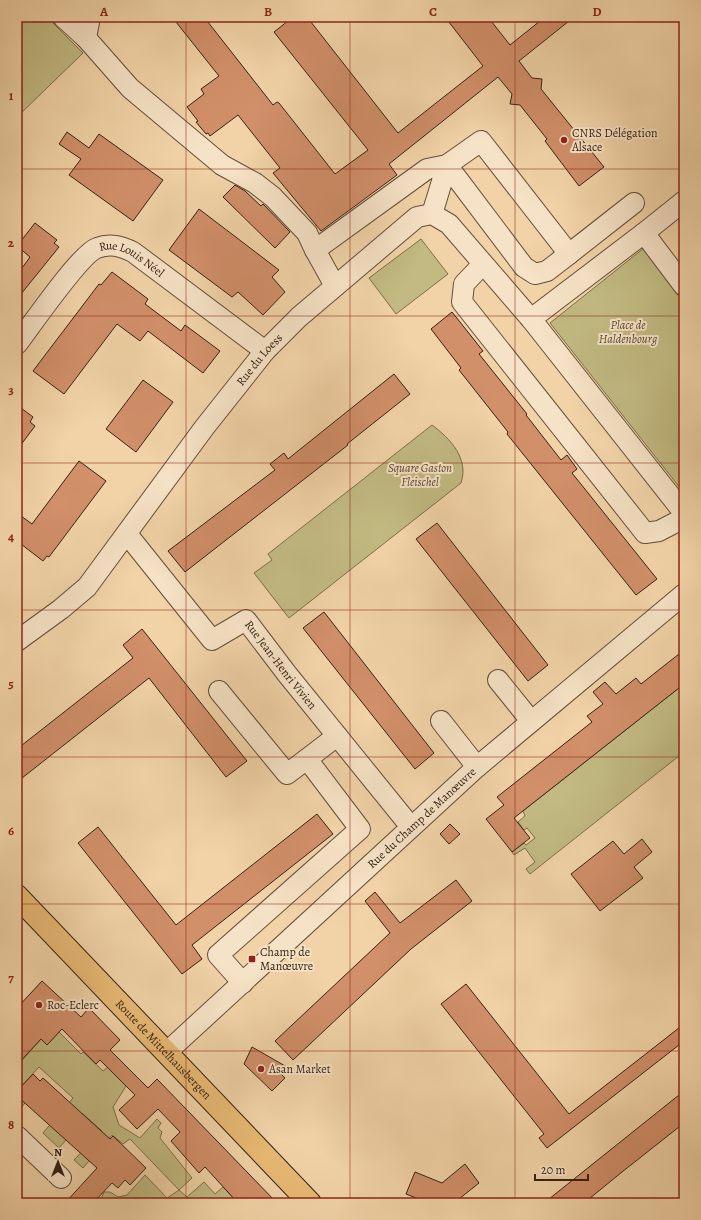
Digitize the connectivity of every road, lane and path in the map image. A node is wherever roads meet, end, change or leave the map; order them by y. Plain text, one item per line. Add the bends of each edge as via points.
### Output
1 (64, 17) edge
2 (90, 17) edge
3 (86, 38) junction
4 (447, 165) junction
5 (684, 201) edge
6 (634, 203) dead end
7 (432, 214) junction
8 (644, 233) junction
9 (315, 250) junction
10 (569, 254) junction
11 (483, 264) junction
12 (335, 286) junction
13 (684, 286) edge
14 (531, 319) junction
15 (17, 344) edge
16 (265, 352) junction
17 (684, 513) edge
18 (684, 518) edge
19 (127, 534) junction
20 (684, 594) edge
21 (17, 641) edge
22 (498, 680) dead end
23 (219, 691) dead end
24 (441, 721) dead end
25 (531, 721) junction
26 (337, 736) junction
27 (307, 759) junction
28 (477, 767) junction
29 (411, 827) junction
30 (17, 896) edge
31 (243, 983) junction
32 (168, 1052) junction
33 (17, 1136) edge
34 (61, 1178) dead end
35 (310, 1203) edge

1 - 3 street
2 - 3 street
3 - 9 street via 130,88 222,165 256,183 273,197 307,233
4 - 7 street
4 - 9 street via 427,169
4 - 10 street via 524,267 535,274 547,271
4 - 10 street via 481,141
5 - 8 street
6 - 10 street
7 - 11 street via 449,224
7 - 12 street, Rue du Loess via 417,217
8 - 13 street
8 - 14 street
9 - 12 street
11 - 14 street
11 - 18 street via 464,284 462,302 646,533 659,531
12 - 16 street, Rue du Loess via 299,317
14 - 17 street
15 - 16 street, Rue Louis Néel via 82,259 96,248 108,245 133,252
16 - 19 street, Rue du Loess via 204,428
19 - 21 street, Rue du Loess via 87,587
19 - 26 street, Rue Jean-Henri Vivien via 212,640 246,620
20 - 25 street, Rue du Champ de Manœuvre
22 - 25 street
23 - 27 street via 287,774
24 - 28 street
25 - 28 street, Rue du Champ de Manœuvre
26 - 27 street
26 - 29 street, Rue Jean-Henri Vivien
27 - 31 street via 360,829 218,955
28 - 29 street, Rue du Champ de Manœuvre
29 - 31 street, Rue du Champ de Manœuvre
30 - 32 main road, Route de Mittelhausbergen
31 - 32 street, Rue du Champ de Manœuvre
32 - 35 main road, Route de Mittelhausbergen
33 - 34 street

